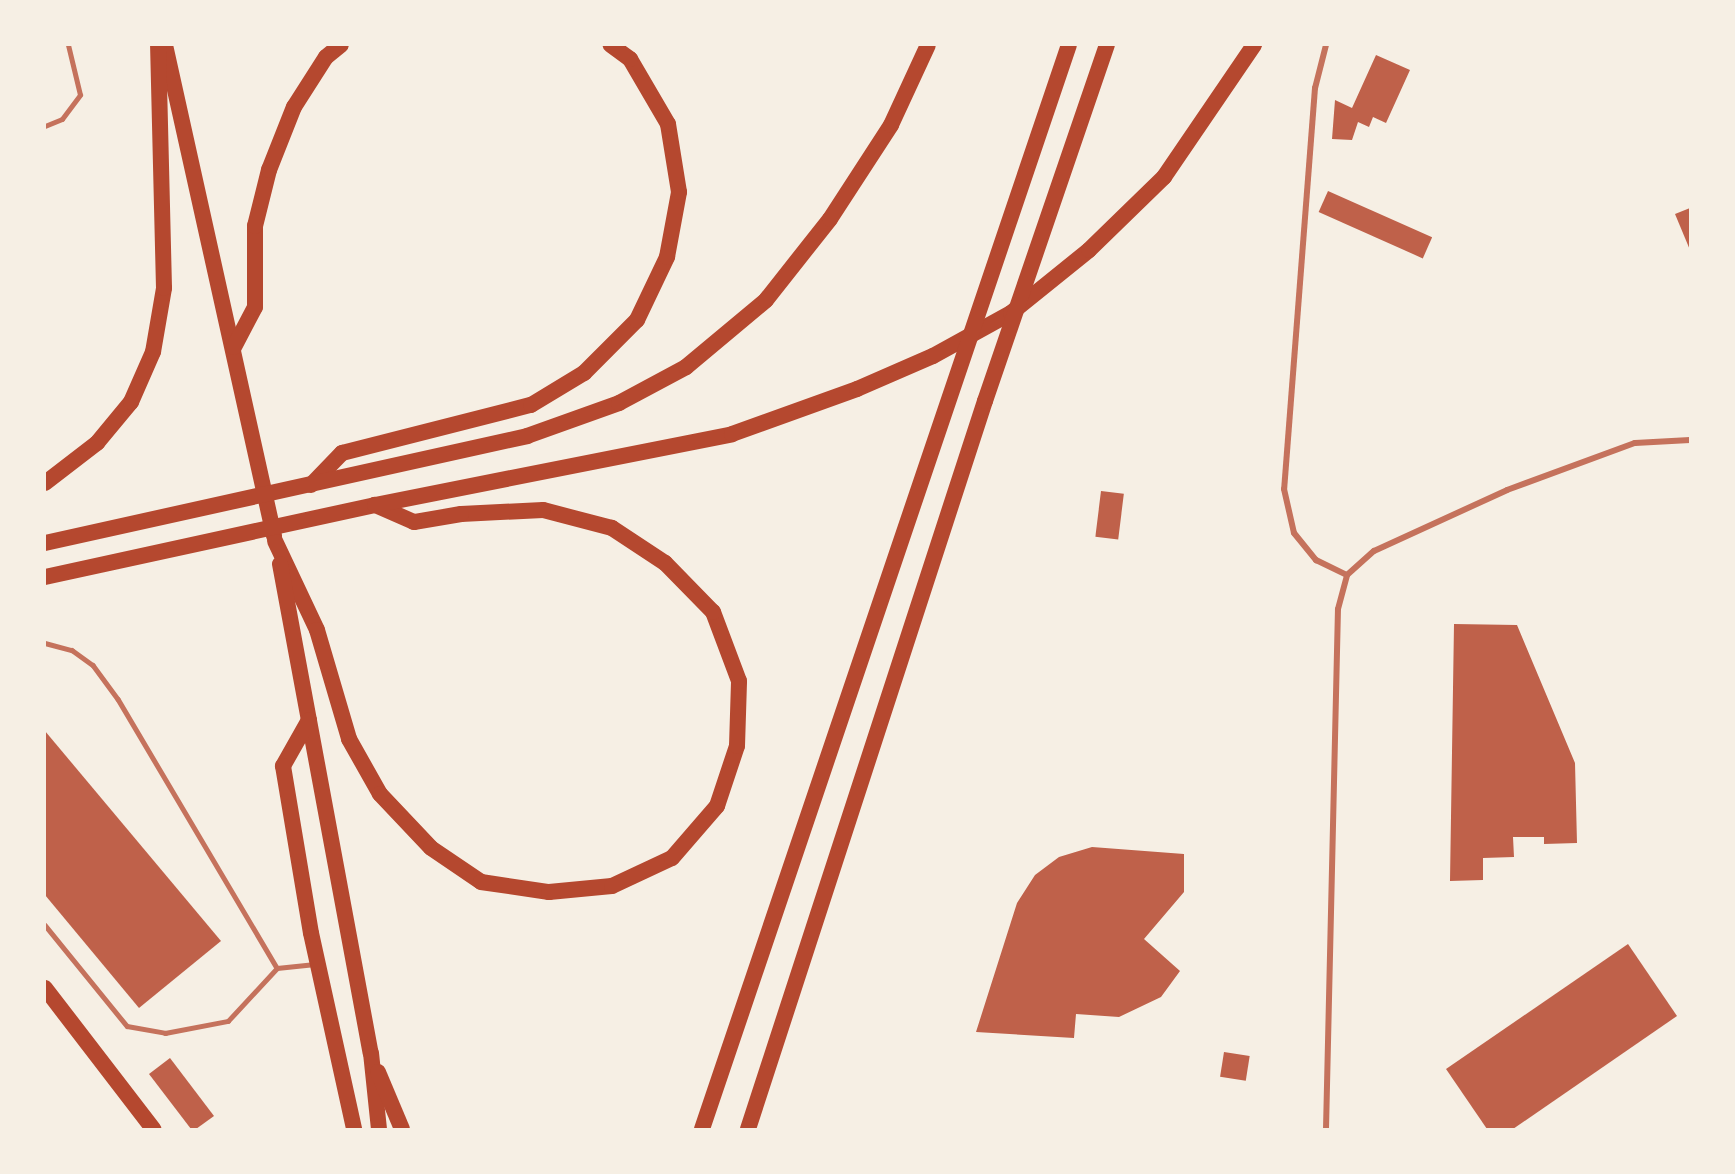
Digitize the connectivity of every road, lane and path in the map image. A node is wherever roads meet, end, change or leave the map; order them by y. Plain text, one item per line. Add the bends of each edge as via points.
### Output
1 (68, 45) edge
2 (158, 45) edge
3 (165, 45) edge
4 (341, 45) edge
5 (611, 45) edge
6 (928, 45) edge
7 (1069, 45) edge
8 (1107, 45) edge
9 (1254, 45) edge
10 (1326, 45) edge
11 (45, 126) edge
12 (234, 347) junction
13 (1690, 440) edge
14 (45, 483) edge
15 (310, 485) junction
16 (375, 505) junction
17 (275, 541) junction
18 (45, 543) edge
19 (1347, 575) junction
20 (45, 577) edge
21 (45, 643) edge
22 (309, 720) junction
23 (45, 925) edge
24 (317, 963) junction
25 (277, 968) junction
26 (45, 988) edge
27 (370, 1053) junction
28 (153, 1129) edge
29 (354, 1129) edge
30 (379, 1129) edge
31 (402, 1129) edge
32 (702, 1129) edge
33 (748, 1129) edge
34 (1326, 1129) edge

1 - 11 lane via 80,95 62,119
2 - 14 highway via 165,288 153,352 131,402 97,443
3 - 12 highway
4 - 12 highway via 326,57 294,107 269,170 255,226 255,307
5 - 15 highway via 630,59 668,124 679,192 667,257 637,320 584,373 531,405 342,453
6 - 15 highway via 885,134 830,219 766,300 686,367 620,403 527,436
7 - 32 highway
8 - 33 highway via 985,401
9 - 16 highway via 1164,177 1089,250 1011,313 933,356 868,385 732,434
10 - 19 street via 1315,88 1284,489 1294,533 1316,560
12 - 17 highway
13 - 19 street via 1635,443 1507,490 1374,551
15 - 18 highway
16 - 17 highway via 414,522 460,514 543,510 612,528 665,563 713,612 739,681 737,747 717,806 672,858 612,886 549,892 481,882 431,848 380,794 349,739 317,630
16 - 20 highway
17 - 22 highway
19 - 34 street via 1338,609
21 - 25 lane via 72,650 93,665 118,699
22 - 24 highway via 283,766
22 - 27 highway
23 - 25 lane via 127,1026 165,1033 228,1021
24 - 25 lane
24 - 29 highway
26 - 28 highway
27 - 30 highway
27 - 31 highway

